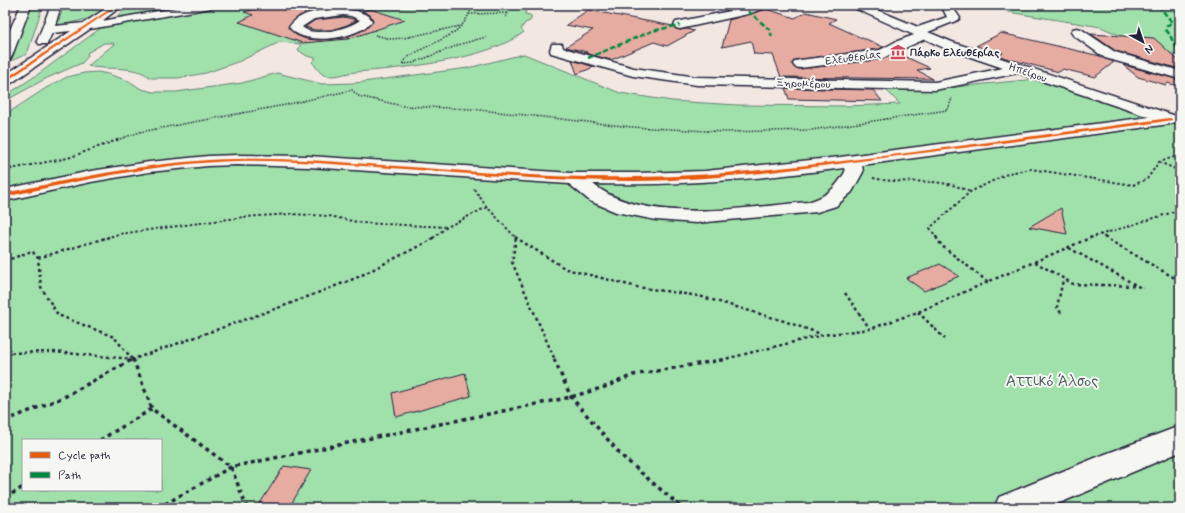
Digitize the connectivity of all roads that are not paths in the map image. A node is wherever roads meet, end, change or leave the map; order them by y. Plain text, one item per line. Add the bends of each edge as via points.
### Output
1 (26, 5) edge
2 (56, 5) edge
3 (118, 5) edge
4 (211, 5) edge
5 (764, 5) edge
6 (856, 5) edge
7 (946, 5) edge
8 (347, 9) edge
9 (88, 25) junction
10 (680, 25) dead end
11 (46, 30) junction
12 (1077, 32) dead end
13 (921, 34) junction
14 (557, 47) dead end
15 (7, 49) edge
16 (800, 64) dead end
17 (28, 65) junction
18 (1018, 69) junction
19 (1180, 75) edge
20 (5, 81) edge
21 (1175, 121) edge
22 (853, 167) junction
23 (575, 179) junction
24 (5, 195) edge
25 (1180, 440) edge
26 (1011, 508) edge

1 - 15 street via 16,18
2 - 11 street
3 - 9 street
4 - 9 street
5 - 10 street via 748,11
6 - 13 street, Ηπείρου
7 - 13 street, Ελευθερίας via 954,18
8 - 8 street via 302,20 294,27 302,33 322,35 355,29 366,21 365,18
9 - 11 street
9 - 17 street
11 - 17 street via 39,50
12 - 19 street via 1110,55
13 - 16 street, Ελευθερίας via 883,54
13 - 18 street, Ηπείρου
14 - 18 street, Ξηρομέρου via 556,50 561,53 588,58 633,72 697,81 935,86
17 - 20 street
18 - 21 street, Ηπείρου
21 - 22 street
22 - 23 street via 702,178
22 - 23 street via 845,188 829,202 810,208 696,217 623,208 597,197
23 - 24 street via 290,160 236,160 131,169
25 - 26 street

